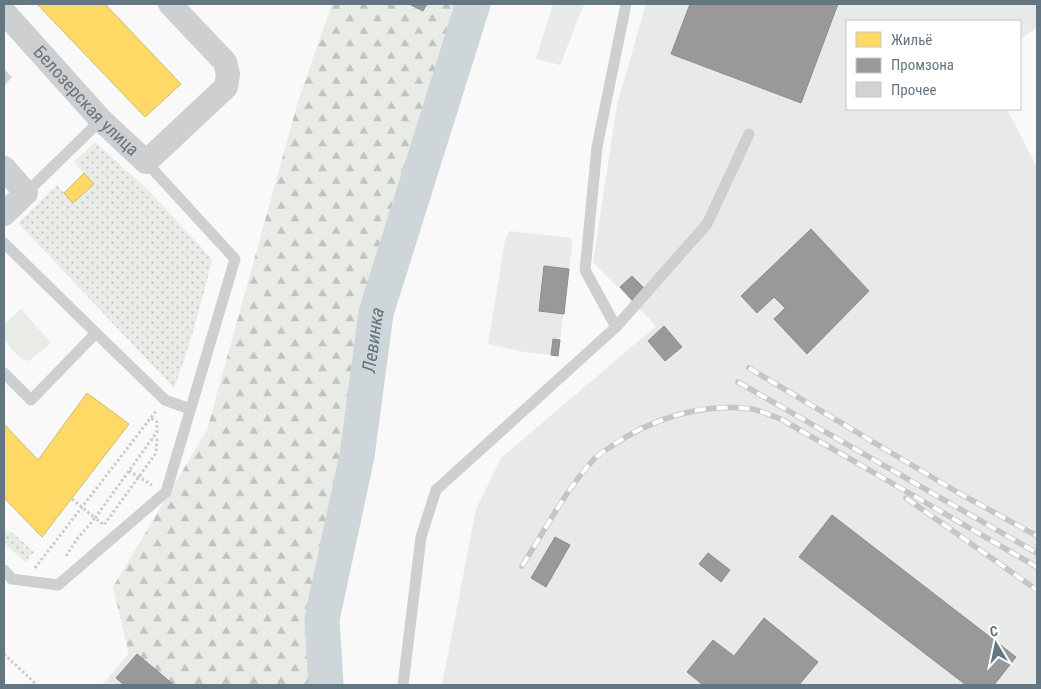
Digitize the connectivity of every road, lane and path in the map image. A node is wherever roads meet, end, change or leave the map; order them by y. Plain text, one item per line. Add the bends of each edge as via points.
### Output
1 (170, 4) edge
2 (626, 4) edge
3 (4, 12) edge
4 (101, 120) junction
5 (749, 134) dead end
6 (146, 162) junction
7 (4, 168) edge
8 (26, 192) junction
9 (4, 214) edge
10 (4, 243) edge
11 (616, 327) junction
12 (96, 333) junction
13 (4, 373) edge
14 (165, 400) junction
15 (190, 409) junction
16 (151, 418) junction
17 (152, 439) junction
18 (129, 471) junction
19 (138, 478) junction
20 (166, 492) junction
21 (72, 499) dead end
22 (82, 508) junction
23 (95, 518) junction
24 (62, 562) dead end
25 (4, 570) edge
26 (25, 581) junction
27 (4, 654) edge
28 (37, 685) edge
29 (403, 685) edge

1 - 6 street, Белозерская улица via 225,62 228,74 226,87
2 - 11 lane via 597,147 585,270
3 - 4 street, Белозерская улица
4 - 6 street, Белозерская улица
4 - 8 lane
5 - 11 lane via 707,224
6 - 15 lane via 235,258
7 - 8 street
8 - 9 street
10 - 12 lane
11 - 29 lane via 436,490 421,537
12 - 13 lane via 31,400
12 - 14 lane
14 - 15 lane
14 - 16 path
15 - 20 lane
16 - 17 path via 157,422 157,432
16 - 22 path
17 - 18 path
17 - 19 path via 157,440 156,453
18 - 19 path
18 - 23 path
19 - 20 path
19 - 23 path via 104,525
20 - 26 lane via 58,585
21 - 22 path
22 - 23 path
22 - 26 path
23 - 24 path
25 - 26 lane via 12,579
27 - 28 path

